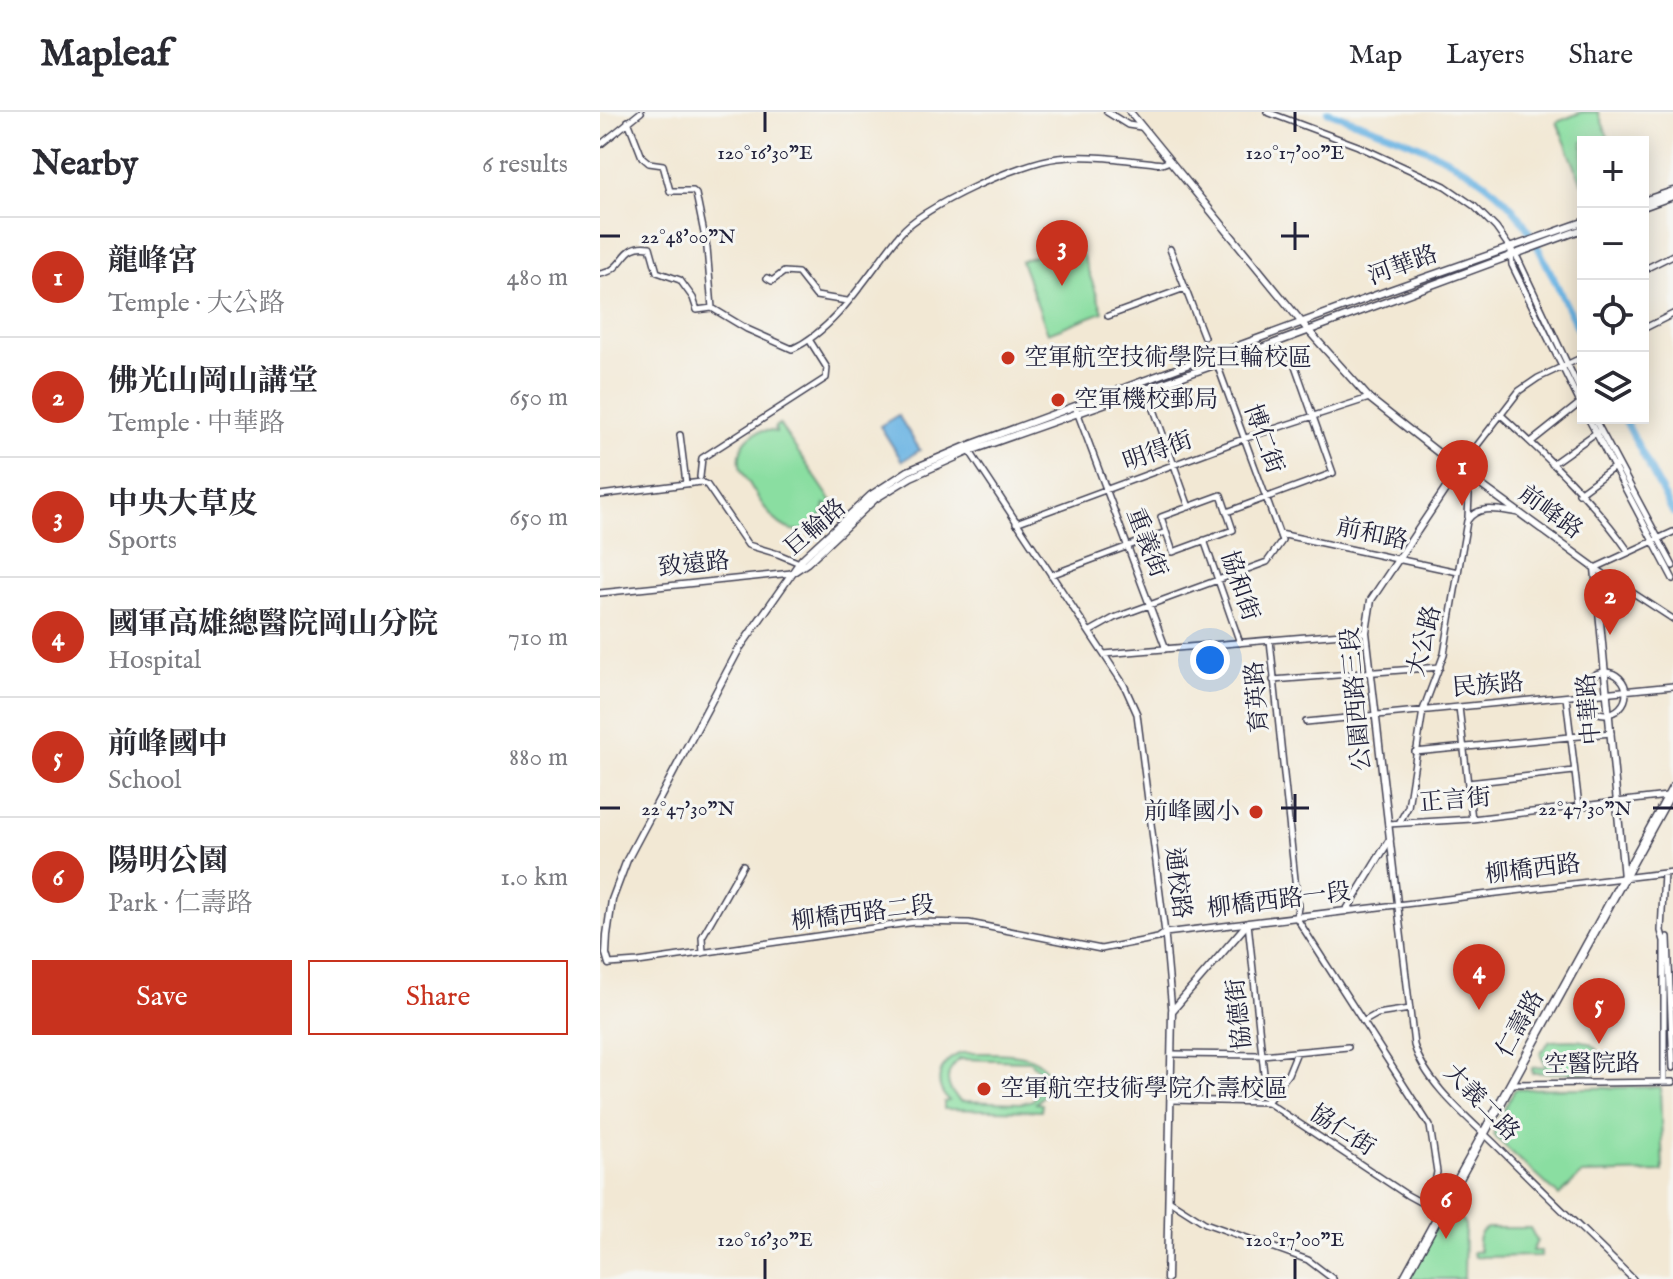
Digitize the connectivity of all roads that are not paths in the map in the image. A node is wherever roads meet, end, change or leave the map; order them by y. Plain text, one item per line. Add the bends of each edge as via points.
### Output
1 (641, 112) edge
2 (1107, 112) edge
3 (1130, 112) edge
4 (1267, 112) edge
5 (628, 121) junction
6 (1142, 127) junction
7 (600, 145) edge
8 (1170, 161) junction
9 (1672, 195) edge
10 (1649, 202) edge
11 (1577, 225) edge
12 (1577, 230) edge
13 (1552, 236) junction
14 (1170, 249) dead end
15 (1514, 251) junction
16 (1673, 255) edge
17 (1649, 267) edge
18 (600, 274) edge
19 (767, 278) dead end
20 (1185, 288) junction
21 (848, 301) junction
22 (712, 308) junction
23 (1673, 314) edge
24 (1108, 316) dead end
25 (1302, 322) junction
26 (1649, 326) edge
27 (1308, 330) junction
28 (1204, 337) dead end
29 (810, 341) junction
30 (1215, 359) junction
31 (1293, 360) dead end
32 (1577, 360) edge
33 (1568, 364) junction
34 (1144, 381) junction
35 (1147, 389) junction
36 (1577, 389) edge
37 (1369, 398) junction
38 (1577, 407) edge
39 (1076, 409) junction
40 (1500, 414) junction
41 (1313, 416) junction
42 (1593, 424) edge
43 (1596, 424) edge
44 (1598, 431) junction
45 (680, 435) dead end
46 (1243, 439) junction
47 (1531, 442) junction
48 (968, 448) junction
49 (1552, 464) junction
50 (1175, 466) junction
51 (1617, 466) junction
52 (1459, 469) junction
53 (1454, 476) junction
54 (700, 477) dead end
55 (686, 483) junction
56 (1107, 490) junction
57 (1579, 493) junction
58 (600, 495) edge
59 (1266, 497) junction
60 (1189, 507) junction
61 (1227, 512) junction
62 (1520, 513) junction
63 (1468, 517) junction
64 (1016, 523) junction
65 (1166, 532) junction
66 (1670, 533) edge
67 (1280, 534) junction
68 (1204, 540) junction
69 (1655, 540) junction
70 (1129, 546) junction
71 (1629, 552) junction
72 (1397, 559) junction
73 (801, 564) junction
74 (1673, 566) edge
75 (1595, 568) junction
76 (1458, 572) junction
77 (792, 573) junction
78 (1051, 575) junction
79 (1673, 579) edge
80 (1219, 580) junction
81 (600, 593) edge
82 (1150, 605) junction
83 (1673, 619) edge
84 (1089, 632) junction
85 (1366, 632) junction
86 (1270, 640) junction
87 (1240, 643) junction
88 (1166, 649) junction
89 (1103, 654) junction
90 (1441, 667) junction
91 (1605, 671) junction
92 (1370, 672) junction
93 (1273, 680) junction
94 (1673, 686) edge
95 (1627, 691) junction
96 (1607, 693) junction
97 (1584, 695) junction
98 (1566, 697) junction
99 (1459, 707) junction
100 (1423, 710) junction
101 (1609, 714) junction
102 (1375, 715) junction
103 (1306, 722) dead end
104 (1611, 733) junction
105 (1571, 737) junction
106 (1464, 747) junction
107 (1415, 752) junction
108 (1575, 771) junction
109 (1468, 783) junction
110 (1671, 792) edge
111 (1617, 802) junction
112 (1579, 806) junction
113 (1472, 819) junction
114 (1399, 823) junction
115 (1388, 824) junction
116 (1390, 839) junction
117 (743, 865) dead end
118 (1673, 872) edge
119 (1664, 873) junction
120 (1624, 878) junction
121 (1398, 904) junction
122 (1346, 911) junction
123 (1296, 917) junction
124 (1248, 923) junction
125 (1165, 933) junction
126 (1668, 937) dead end
127 (703, 953) junction
128 (609, 964) joint
129 (1410, 1009) junction
130 (1172, 1011) junction
131 (1667, 1013) junction
132 (1363, 1022) junction
133 (1348, 1047) dead end
134 (1297, 1051) junction
135 (1172, 1054) junction
136 (1262, 1055) junction
137 (1673, 1068) edge
138 (1664, 1082) junction
139 (1673, 1082) edge
140 (1512, 1084) junction
141 (1171, 1100) junction
142 (1267, 1102) junction
143 (1485, 1133) junction
144 (1169, 1200) junction
145 (1430, 1209) junction
146 (1440, 1213) junction
147 (1167, 1279) edge
148 (1333, 1279) edge
149 (1404, 1279) edge
150 (1633, 1279) edge

1 - 5 street
2 - 6 street
3 - 6 street
4 - 15 street via 1328,133 1445,186 1485,216
5 - 7 street
5 - 22 street via 642,157 663,165 670,191 696,194
6 - 8 street
8 - 21 street via 1038,160 934,206 914,221
8 - 25 street
9 - 10 street
11 - 13 street
12 - 13 street
13 - 15 street
14 - 20 street
15 - 25 street, 河華路
15 - 27 street, 河華路
15 - 33 street via 1512,265
16 - 17 street
18 - 22 street via 620,266 629,250 646,246 657,272 680,280 697,310
19 - 21 street via 798,273 816,296
20 - 24 street
20 - 28 street
21 - 29 street
22 - 29 street via 792,349
23 - 26 street
25 - 27 street, 前峰路
25 - 30 street, 巨輪路
27 - 30 street, 巨輪路
27 - 37 street, 前峰路
29 - 54 street via 827,368 826,378 702,458
30 - 34 street, 巨輪路
30 - 35 street, 巨輪路
30 - 46 street, 博仁街
31 - 41 street
32 - 33 street
33 - 36 street
33 - 40 street via 1527,384
34 - 35 street
34 - 39 street, 巨輪路
35 - 39 street, 巨輪路
35 - 50 street
37 - 41 street, 明得街
37 - 52 street, 前峰路
38 - 47 street
39 - 48 street, 巨輪路
39 - 56 street, 重義街
40 - 47 street
40 - 52 street
41 - 46 street, 明得街
41 - 59 street via 1333,473
42 - 44 street
43 - 44 street
44 - 49 street
44 - 51 street
45 - 55 street
46 - 50 street, 明得街
46 - 59 street, 博仁街
47 - 49 street
48 - 64 street, 通校路
48 - 73 street, 巨輪路 via 875,499
49 - 57 street
50 - 56 street, 明得街
50 - 60 street
51 - 57 street
51 - 69 street
52 - 53 street, 公園西路三段
52 - 62 street, 前峰路
53 - 63 street via 1469,495
53 - 72 street, 公園西路三段
55 - 58 street
55 - 73 street via 707,485 748,545
56 - 64 street, 明得街
56 - 70 street, 重義街
57 - 71 street
59 - 61 street
59 - 67 street, 博仁街
60 - 61 street via 1221,495
60 - 65 street via 1161,517
61 - 68 street, 協和街 via 1233,530
62 - 63 street via 1481,509
62 - 75 street, 前峰路
63 - 76 street, 大公路
64 - 78 street, 通校路
65 - 68 street, 協和街 via 1173,552
65 - 70 street
66 - 69 street
67 - 72 street, 前和路
67 - 80 street via 1282,541 1267,562
68 - 80 street, 協和街
69 - 71 street
69 - 74 street
69 - 79 street
70 - 78 street
70 - 82 street, 重義街
71 - 75 street
72 - 76 street, 前和路
72 - 85 street, 公園西路三段 via 1371,600
73 - 77 street, 巨輪路
75 - 83 street, 前峰路
75 - 91 street, 中華路
76 - 90 street, 大公路
77 - 81 street, 致遠路
77 - 128 street via 739,649 627,860 612,900
78 - 84 street, 通校路
80 - 82 street
80 - 87 street, 協和街
82 - 84 street
82 - 88 street, 重義街
84 - 89 street, 通校路
85 - 86 street
85 - 92 street, 公園西路三段
86 - 87 street, 育英路
86 - 93 street, 育英路
87 - 88 street, 育英路
88 - 89 street, 育英路
89 - 125 street, 通校路 via 1132,698 1141,730
90 - 92 street
90 - 100 street, 大公路
91 - 95 street via 1621,679
91 - 96 street, 中華路
91 - 97 street via 1586,682
92 - 93 street
92 - 102 street, 公園西路三段
93 - 123 street, 育英路
94 - 95 street, 民族路
95 - 96 street, 民族路
95 - 101 street via 1624,704
96 - 97 street, 民族路
96 - 101 street, 中華路
97 - 98 street, 民族路
97 - 101 street via 1594,711
98 - 99 street, 民族路
98 - 105 street
99 - 100 street, 民族路
99 - 106 street
100 - 102 street, 民族路
100 - 107 street, 大公路
101 - 104 street, 中華路
102 - 103 street, 民族路
102 - 115 street, 公園西路三段
104 - 105 street
104 - 111 street, 中華路
105 - 106 street
105 - 108 street
106 - 107 street
106 - 109 street
107 - 114 street, 大公路 via 1408,807
108 - 109 street
108 - 112 street
109 - 113 street
110 - 111 street, 正言街
110 - 120 main road, 仁壽路
111 - 112 street, 正言街
111 - 120 street, 中華路
112 - 113 street, 正言街
113 - 114 street, 正言街
114 - 115 street, 正言街
115 - 116 street, 公園西路三段
116 - 121 street, 公園西路三段
116 - 122 street
117 - 127 street via 702,937
118 - 119 street, 柳橋西路
119 - 120 street, 柳橋西路
119 - 131 street via 1661,931
120 - 121 street, 柳橋西路
120 - 140 main road, 仁壽路
121 - 122 street, 柳橋西路一段
121 - 129 street, 大義二路
122 - 123 street, 柳橋西路一段
123 - 124 street, 柳橋西路一段
123 - 132 street
124 - 125 street, 柳橋西路一段
124 - 130 street
124 - 136 street, 協德街
125 - 127 street, 柳橋西路二段 via 1101,949 969,923 915,922
125 - 130 street, 通校路
126 - 131 street
127 - 128 street, 柳橋西路二段
129 - 132 street
129 - 143 street, 大義二路 via 1421,1065
130 - 135 street, 通校路
131 - 137 street
131 - 138 street
132 - 145 street via 1430,1126 1437,1172
133 - 134 street
134 - 136 street
134 - 142 street
135 - 136 street
135 - 141 street, 通校路
136 - 142 street, 協德街
138 - 139 street, 空醫院路
138 - 140 street, 空醫院路
140 - 143 main road, 仁壽路
141 - 142 street
141 - 144 street, 通校路
142 - 145 street, 協仁街
143 - 146 main road, 仁壽路
143 - 150 street, 大義二路
144 - 147 street, 通校路
144 - 148 street via 1205,1223 1308,1260
145 - 146 street, 協仁街
146 - 149 main road, 仁壽路

